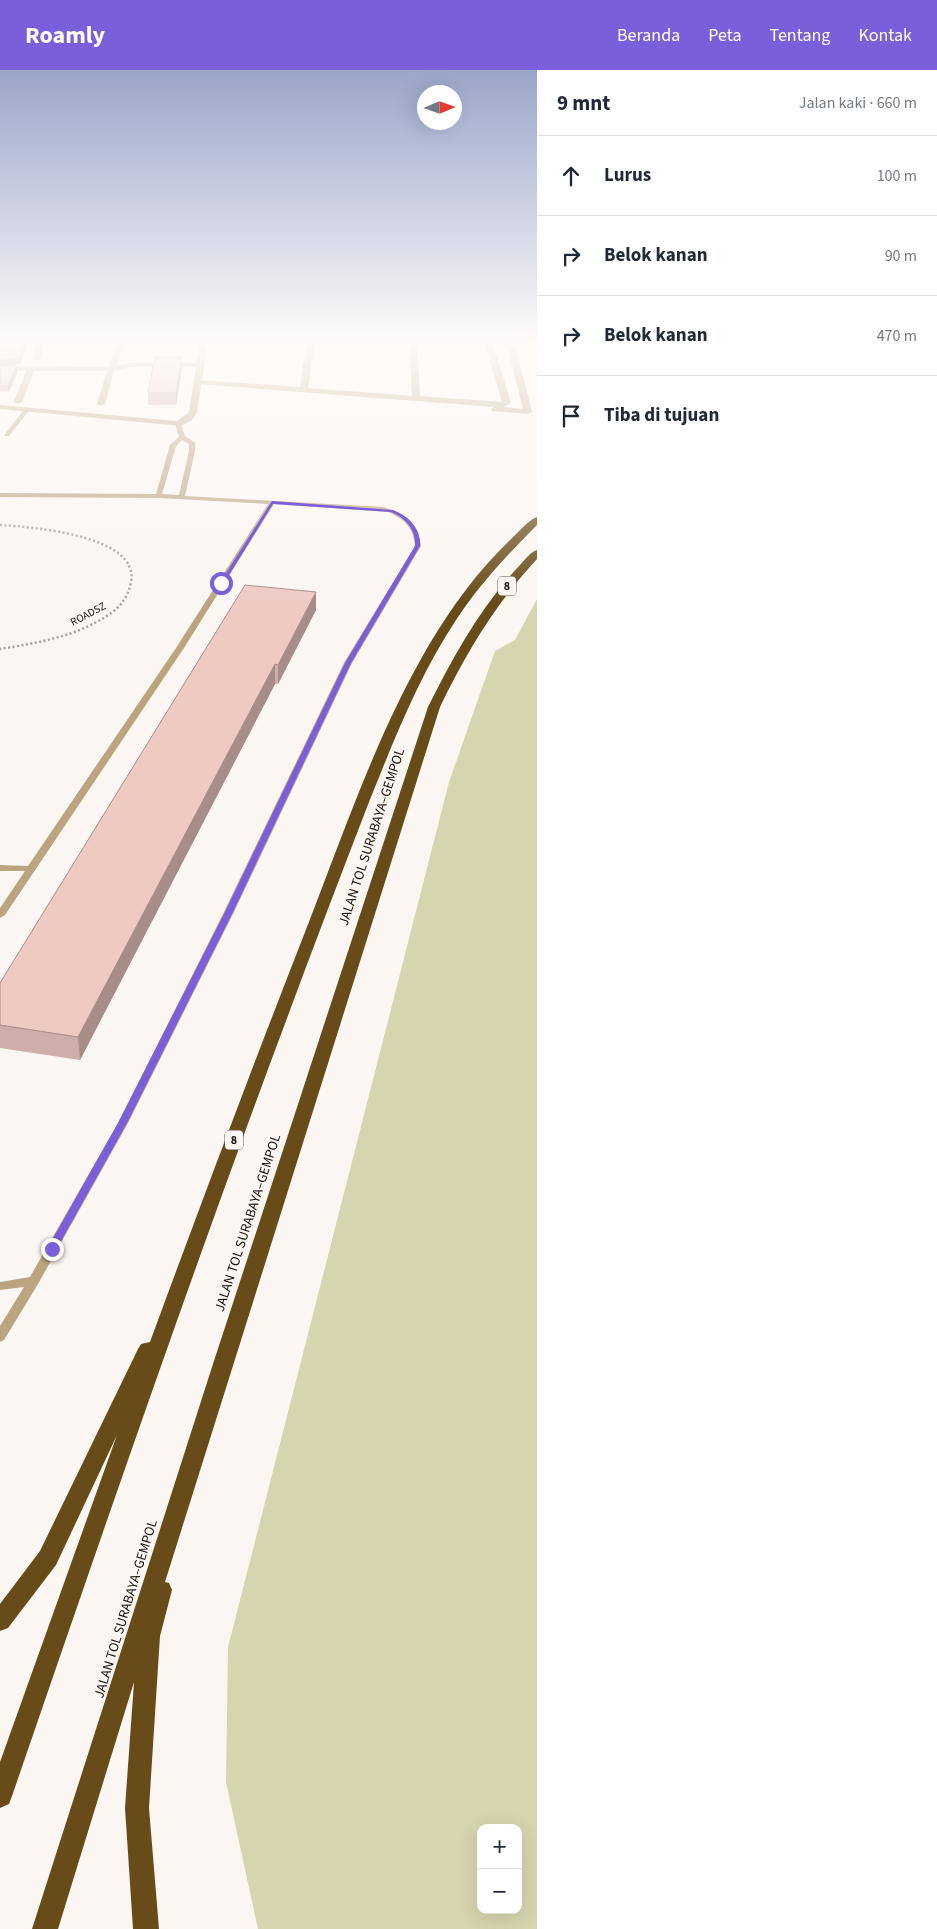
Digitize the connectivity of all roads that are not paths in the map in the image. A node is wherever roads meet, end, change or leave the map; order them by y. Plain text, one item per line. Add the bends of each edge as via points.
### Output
1 (13, 428) edge
2 (179, 428) edge
3 (7, 435) dead end
4 (182, 437) junction
5 (0, 494) edge
6 (159, 496) junction
7 (182, 497) junction
8 (272, 502) junction
9 (537, 520) edge
10 (537, 553) edge
11 (0, 868) edge
12 (31, 869) junction
13 (0, 915) edge
14 (181, 1278) junction
15 (34, 1281) junction
16 (0, 1286) edge
17 (0, 1336) edge
18 (222, 1367) junction
19 (0, 1621) edge
20 (0, 1796) edge
21 (45, 1929) edge
22 (146, 1929) edge

1 - 3 lane
2 - 4 lane
4 - 6 lane via 173,445
4 - 7 lane via 192,443
5 - 6 lane
6 - 7 lane
7 - 8 lane
8 - 12 lane via 180,648
8 - 15 lane via 392,511 415,528 418,546 348,663 123,1123
9 - 14 highway, JALAN TOL SURABAYA–GEMPOL / 8 via 490,566 444,628 413,683 307,944
10 - 18 highway, JALAN TOL SURABAYA–GEMPOL / 8 via 480,621 455,662 434,707
11 - 12 lane
12 - 13 lane
14 - 19 highway via 48,1558
14 - 20 highway, JALAN TOL SURABAYA–GEMPOL / 8
15 - 16 lane
15 - 17 lane
18 - 21 highway, JALAN TOL SURABAYA–GEMPOL / 8
18 - 22 highway via 149,1636 137,1808

